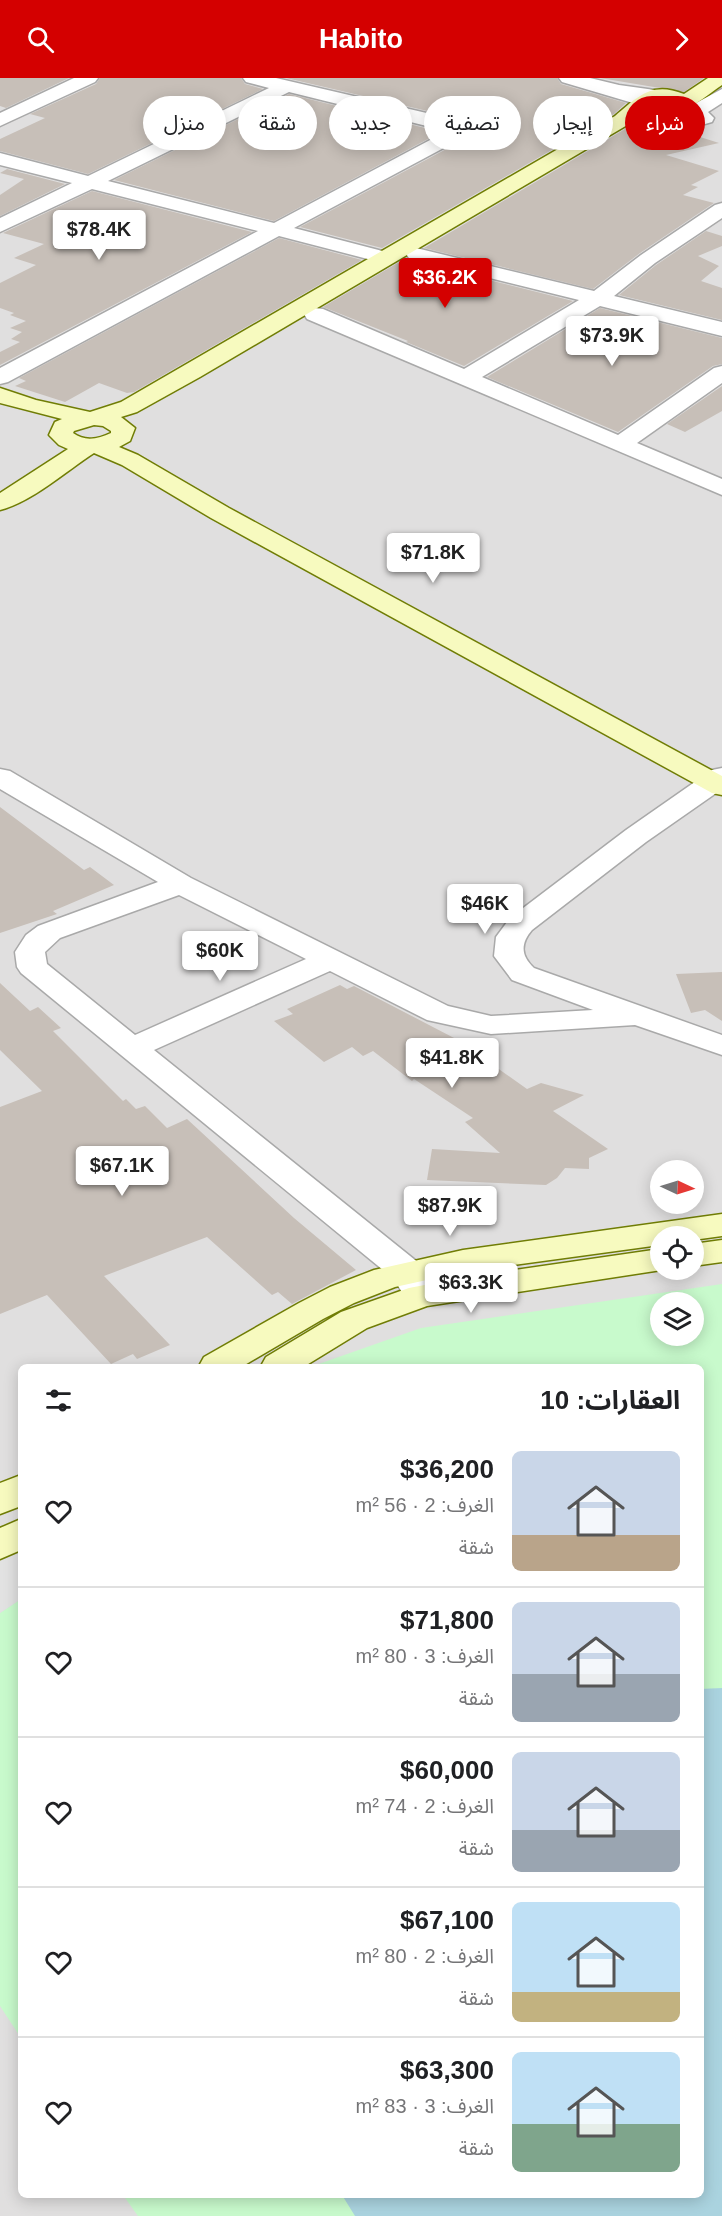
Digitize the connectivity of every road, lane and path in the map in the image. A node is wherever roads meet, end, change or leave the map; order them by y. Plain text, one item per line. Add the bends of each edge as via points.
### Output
1 (89, 78) edge
2 (252, 78) edge
3 (568, 78) edge
4 (696, 78) edge
5 (721, 78) edge
6 (287, 86) junction
7 (722, 95) edge
8 (638, 96) edge
9 (683, 96) edge
10 (692, 96) edge
11 (705, 99) edge
12 (625, 119) edge
13 (0, 120) edge
14 (625, 133) edge
15 (0, 159) edge
16 (88, 182) junction
17 (722, 209) edge
18 (0, 226) edge
19 (277, 230) junction
20 (416, 254) junction
21 (387, 258) junction
22 (598, 298) junction
23 (315, 314) junction
24 (722, 329) edge
25 (722, 373) edge
26 (0, 376) edge
27 (465, 378) junction
28 (0, 395) edge
29 (0, 411) edge
30 (91, 418) junction
31 (123, 429) junction
32 (62, 436) junction
33 (620, 444) junction
34 (93, 445) junction
35 (0, 486) edge
36 (722, 488) edge
37 (0, 503) edge
38 (0, 777) edge
39 (720, 778) edge
40 (181, 884) junction
41 (329, 960) junction
42 (634, 1016) junction
43 (721, 1045) edge
44 (131, 1048) junction
45 (722, 1225) edge
46 (722, 1251) edge
47 (704, 1254) edge
48 (650, 1261) edge
49 (414, 1284) junction
50 (220, 1364) edge
51 (282, 1364) edge
52 (18, 1490) edge
53 (0, 1501) edge
54 (18, 1535) edge
55 (0, 1545) edge

1 - 13 street
2 - 6 street
3 - 8 street
4 - 9 street
5 - 10 street
6 - 16 street
6 - 19 street via 448,124 459,132
7 - 11 street
12 - 21 street
14 - 20 street
15 - 16 street
16 - 18 street
16 - 19 street
17 - 22 street via 705,231 653,255
19 - 21 street
19 - 26 street
20 - 22 street
20 - 23 street
21 - 30 street via 129,407
22 - 24 street
22 - 27 street
23 - 27 street
23 - 31 street via 142,413
25 - 33 street
27 - 33 street
28 - 30 street via 39,408
29 - 32 street
30 - 31 street via 109,419
30 - 32 street via 69,423 63,427
31 - 34 street via 116,440
31 - 39 street via 149,450
32 - 34 street via 71,442
32 - 35 street via 29,470
33 - 36 street
34 - 37 street
34 - 39 street via 130,460 220,513
38 - 40 street
39 - 42 street via 636,836 511,934 507,946 513,965 523,974
40 - 41 street
40 - 44 street via 49,932 30,952 32,967
41 - 42 street via 438,1013 466,1021 518,1025
41 - 44 street
42 - 43 street
44 - 49 street via 259,1149
45 - 49 street via 463,1261
46 - 47 street
48 - 49 street
49 - 50 street via 342,1295
49 - 51 street
52 - 53 street
54 - 55 street

